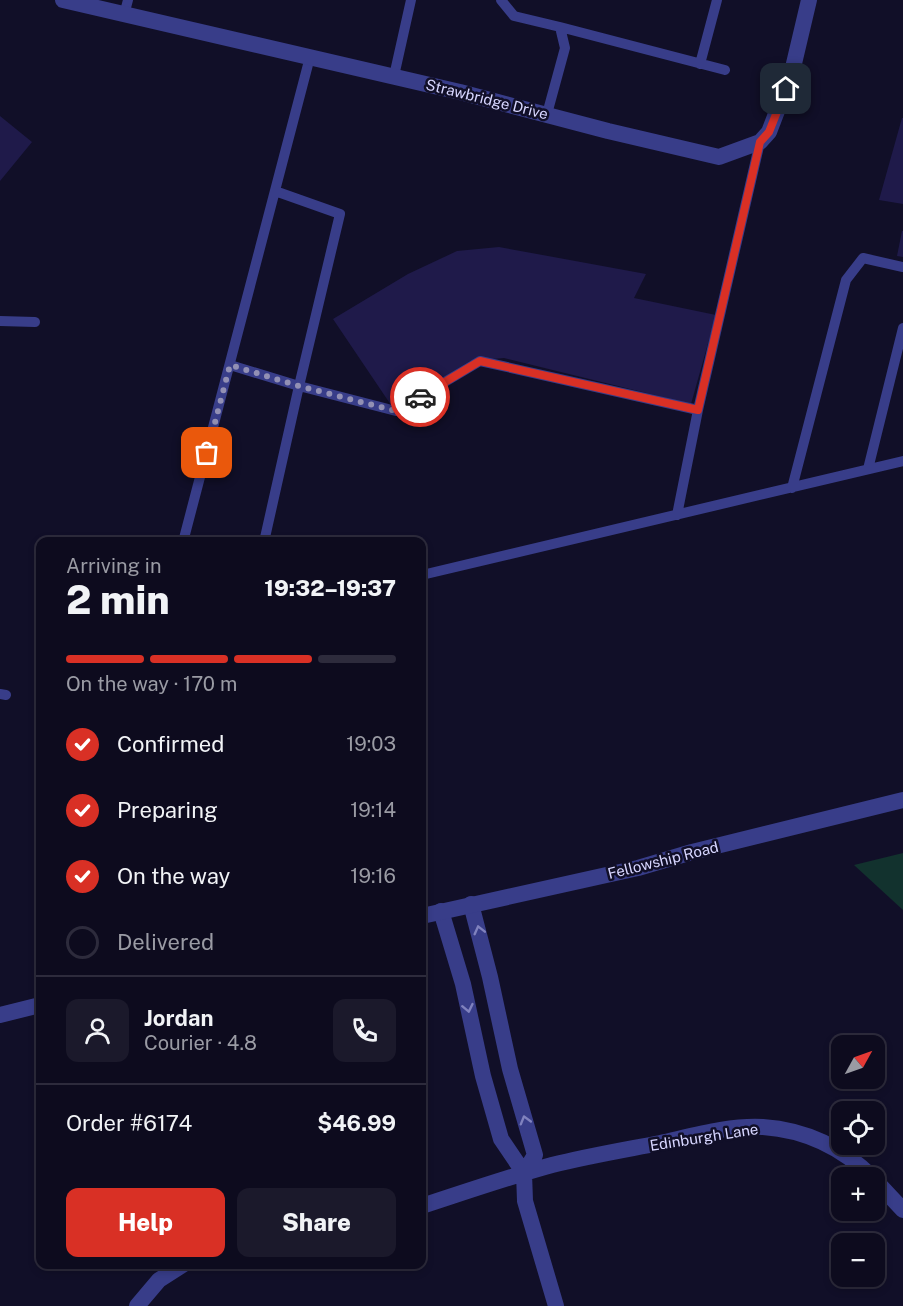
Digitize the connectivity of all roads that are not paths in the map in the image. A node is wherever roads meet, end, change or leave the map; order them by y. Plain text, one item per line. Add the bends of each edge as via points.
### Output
1 (63, 0) edge
2 (411, 0) edge
3 (501, 0) edge
4 (717, 0) edge
5 (809, 0) edge
6 (126, 7) edge
7 (560, 27) junction
8 (310, 57) junction
9 (700, 64) junction
10 (725, 70) dead end
11 (394, 76) junction
12 (547, 114) junction
13 (760, 142) junction
14 (275, 191) junction
15 (903, 267) edge
16 (0, 321) edge
17 (35, 322) dead end
18 (903, 328) edge
19 (230, 365) junction
20 (299, 386) junction
21 (698, 410) junction
22 (903, 461) edge
23 (868, 469) junction
24 (792, 488) junction
25 (677, 515) junction
26 (184, 537) edge
27 (265, 537) edge
28 (426, 574) edge
29 (903, 800) edge
30 (471, 904) junction
31 (441, 911) junction
32 (426, 915) edge
33 (36, 1006) edge
34 (0, 1015) edge
35 (861, 1167) edge
36 (524, 1173) junction
37 (885, 1190) edge
38 (426, 1205) edge
39 (903, 1210) edge
40 (176, 1269) edge
41 (137, 1306) edge
42 (556, 1306) edge

1 - 6 street, Strawbridge Drive
2 - 11 lane
3 - 7 lane via 514,16
4 - 9 lane
5 - 13 street via 792,72 769,132
6 - 8 street, Strawbridge Drive
7 - 9 lane
7 - 12 lane via 565,48
8 - 11 street, Strawbridge Drive
8 - 14 lane
9 - 10 lane
11 - 12 street, Strawbridge Drive
12 - 13 street, Strawbridge Drive via 719,157
13 - 21 lane
14 - 19 lane
14 - 20 lane via 340,214
15 - 24 lane via 863,258 846,280
16 - 17 lane
18 - 23 lane
19 - 20 lane
19 - 26 lane
20 - 21 lane via 396,411 480,361
20 - 27 lane
21 - 25 lane
22 - 23 lane
23 - 24 lane
24 - 25 lane
25 - 28 lane
29 - 30 street, Fellowship Road via 638,868
30 - 31 street, Fellowship Road
36 -> 30 street via 535,1155
31 - 32 street, Fellowship Road
31 -> 36 street via 501,1139
33 - 34 street
35 - 36 street, Edinburgh Lane via 819,1139 762,1127 613,1151
36 - 38 street, Edinburgh Lane
36 - 42 street via 525,1201
37 - 39 street, Edinburgh Lane
40 - 41 street via 159,1280

